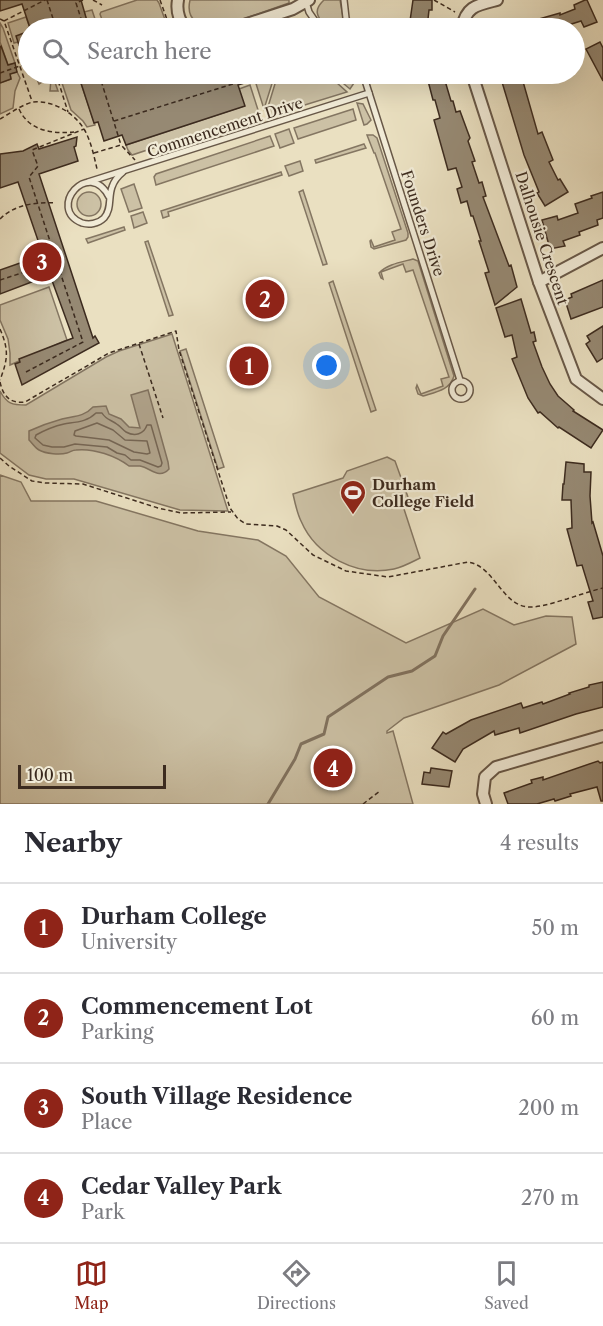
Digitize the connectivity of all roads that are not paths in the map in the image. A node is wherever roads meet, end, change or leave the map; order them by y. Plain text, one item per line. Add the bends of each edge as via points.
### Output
1 (178, 0) edge
2 (344, 0) edge
3 (496, 0) edge
4 (307, 1) edge
5 (180, 18) edge
6 (266, 18) edge
7 (313, 18) edge
8 (346, 18) edge
9 (466, 18) edge
10 (366, 84) edge
11 (475, 84) edge
12 (369, 93) junction
13 (123, 172) junction
14 (88, 182) junction
15 (109, 197) junction
16 (603, 248) edge
17 (539, 282) junction
18 (460, 380) dead end
19 (603, 399) edge
20 (603, 736) edge
21 (486, 804) edge

1 - 5 street
2 - 8 lane
3 - 9 street via 474,6
4 - 6 street
4 - 7 lane
10 - 12 lane, Founders Drive
11 - 17 street, Dalhousie Crescent
12 - 13 lane, Commencement Drive
12 - 18 lane, Founders Drive
13 - 14 lane, Commencement Drive
13 - 15 lane via 112,185
14 - 15 lane via 101,186
14 - 15 lane via 71,192 68,206 74,218 93,224 100,221 109,211
16 - 17 street
17 - 19 street, Dalhousie Crescent via 576,380
20 - 21 street via 496,767 485,777

